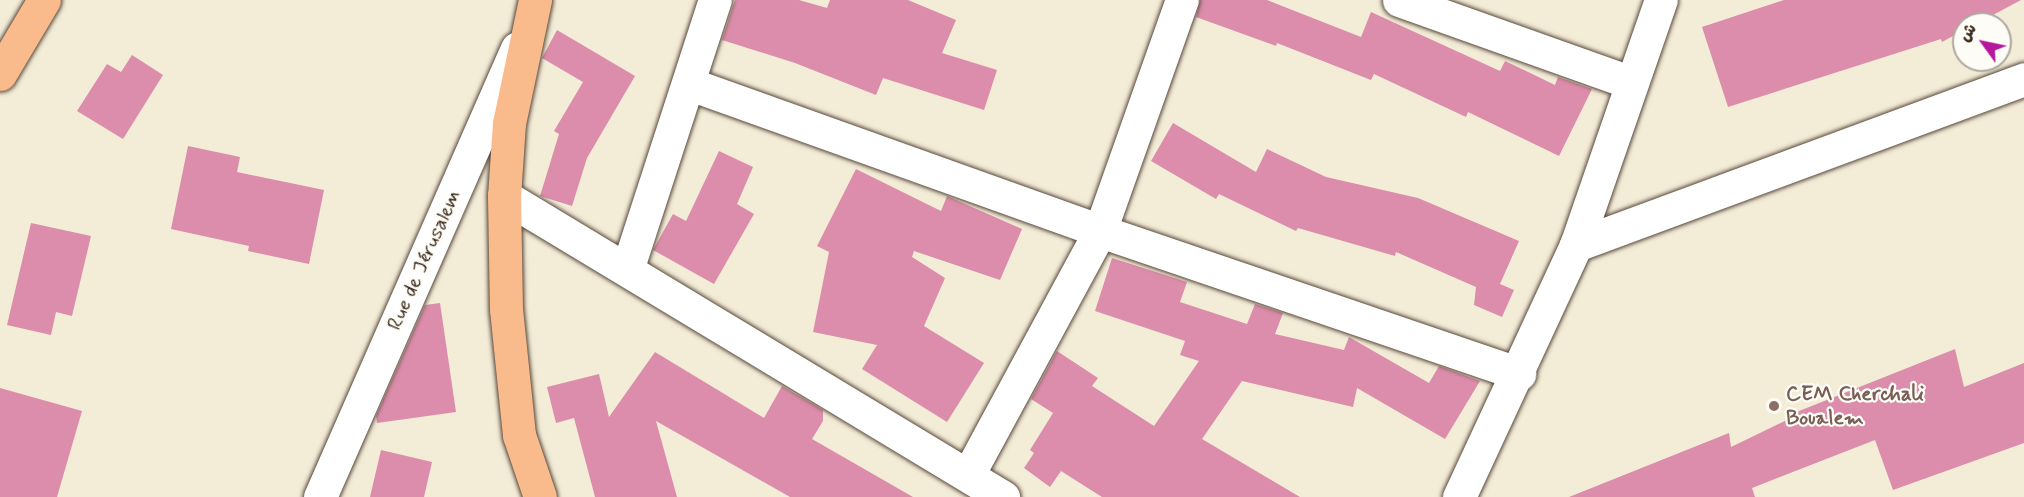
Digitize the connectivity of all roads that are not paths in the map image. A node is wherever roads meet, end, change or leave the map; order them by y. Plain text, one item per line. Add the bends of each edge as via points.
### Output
1 (44, 0) edge
2 (715, 0) edge
3 (1182, 0) edge
4 (1399, 0) edge
5 (1661, 0) edge
6 (531, 12) edge
7 (0, 74) edge
8 (2024, 79) edge
9 (1632, 83) junction
10 (690, 84) junction
11 (504, 196) junction
12 (1100, 231) junction
13 (1576, 245) junction
14 (628, 267) junction
15 (1519, 374) junction
16 (968, 476) junction
17 (320, 497) edge
18 (540, 497) edge
19 (1004, 497) edge
20 (1458, 497) edge

1 - 7 main road
2 - 10 street
3 - 12 street
4 - 9 street
5 - 9 street
6 - 11 main road via 509,123
6 - 17 street, Rue de Jérusalem
8 - 13 street
9 - 13 street
10 - 12 street
10 - 14 street
11 - 14 street
11 - 18 main road via 506,309 519,435
12 - 15 street
12 - 16 street
13 - 15 street
14 - 16 street
15 - 20 street
16 - 19 street

